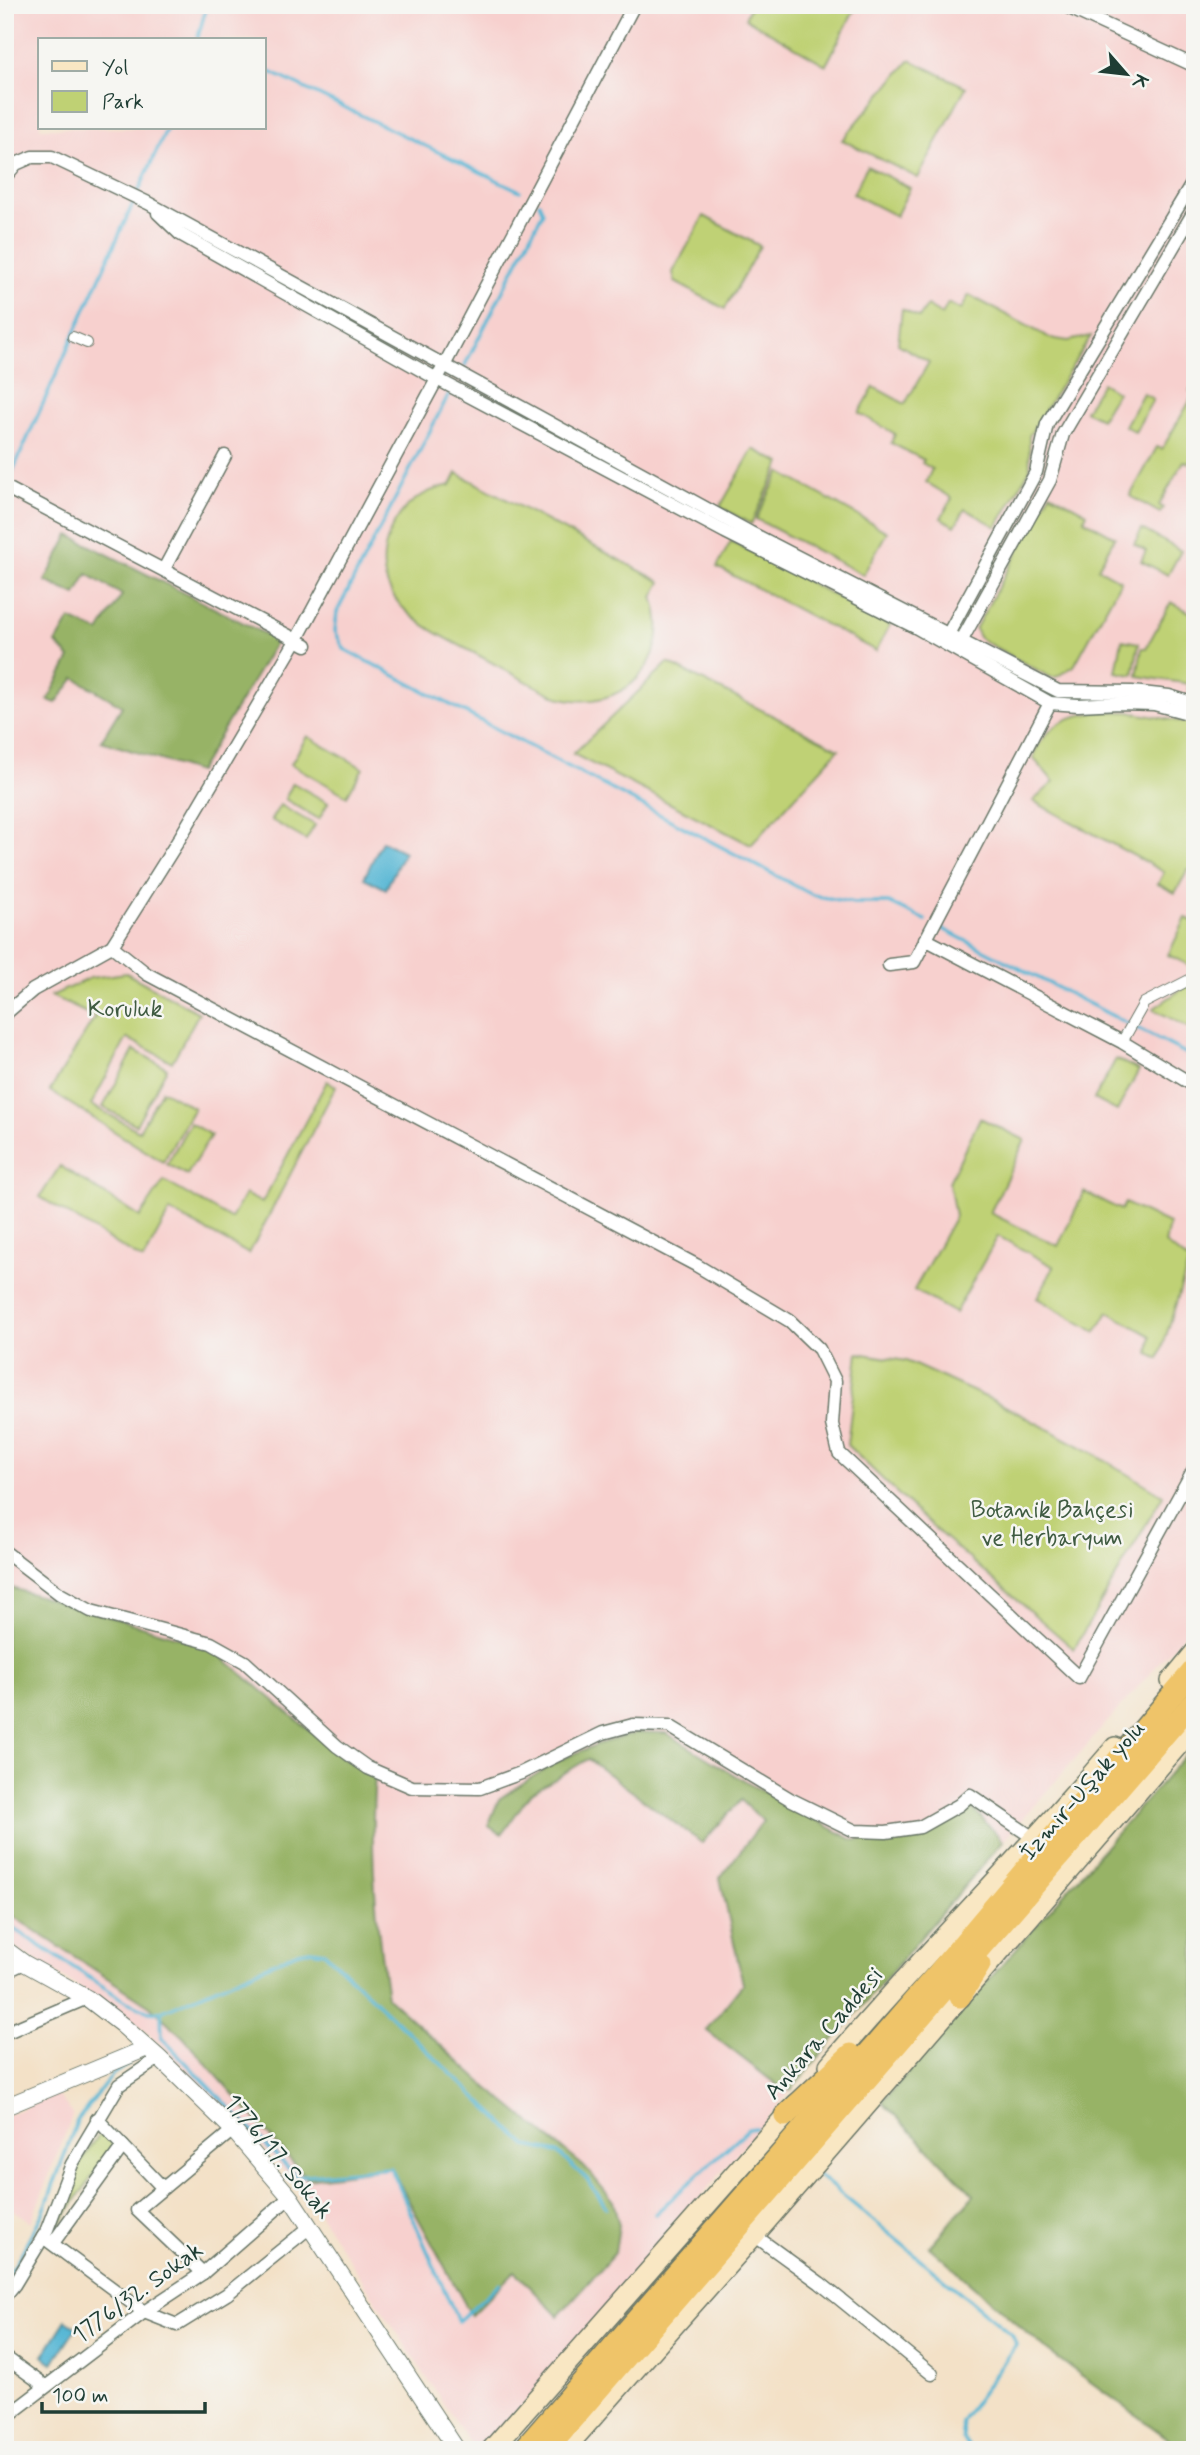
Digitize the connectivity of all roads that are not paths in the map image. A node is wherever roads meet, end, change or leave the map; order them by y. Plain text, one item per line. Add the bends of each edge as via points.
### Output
1 (634, 5) edge
2 (1063, 5) edge
3 (1195, 66) edge
4 (5, 177) edge
5 (1195, 179) edge
6 (1174, 213) junction
7 (1191, 216) edge
8 (1150, 254) junction
9 (1164, 262) junction
10 (299, 294) junction
11 (73, 337) dead end
12 (86, 343) dead end
13 (445, 364) junction
14 (437, 379) junction
15 (225, 456) dead end
16 (9, 489) edge
17 (728, 527) junction
18 (164, 569) junction
19 (946, 638) junction
20 (302, 642) junction
21 (959, 645) junction
22 (1052, 698) junction
23 (1195, 704) edge
24 (1195, 715) edge
25 (925, 939) junction
26 (112, 946) junction
27 (888, 965) dead end
28 (1195, 977) edge
29 (5, 1014) edge
30 (1122, 1042) junction
31 (1195, 1086) edge
32 (1195, 1467) edge
33 (5, 1552) edge
34 (1195, 1652) edge
35 (1195, 1668) edge
36 (1195, 1700) edge
37 (1195, 1726) edge
38 (1035, 1839) junction
39 (1009, 1915) junction
40 (5, 1949) edge
41 (24, 1963) junction
42 (5, 1972) edge
43 (937, 1974) junction
44 (960, 1997) junction
45 (87, 1998) junction
46 (5, 2034) edge
47 (153, 2053) junction
48 (5, 2107) edge
49 (785, 2116) junction
50 (97, 2119) junction
51 (233, 2130) junction
52 (123, 2146) junction
53 (163, 2189) junction
54 (290, 2197) junction
55 (310, 2227) junction
56 (754, 2235) junction
57 (48, 2240) junction
58 (203, 2273) junction
59 (5, 2296) edge
60 (144, 2312) junction
61 (5, 2357) edge
62 (932, 2374) dead end
63 (45, 2386) junction
64 (5, 2418) edge
65 (457, 2450) edge
66 (491, 2450) edge
67 (523, 2450) edge
68 (546, 2450) edge
69 (564, 2450) edge

1 - 13 street
2 - 3 street
4 - 10 street via 16,164 52,157 141,200 180,234
5 - 6 street
6 - 7 street
6 - 8 street
7 - 9 street
8 - 9 street
8 - 19 street via 1048,425 1036,472
9 - 21 street via 1063,434 1050,480
10 - 13 street
10 - 14 street
11 - 12 street
13 - 14 street
13 - 17 street
14 - 17 street
14 - 20 street
15 - 18 street
16 - 18 street
17 - 19 street
18 - 20 street
19 - 21 street
20 - 26 street
21 - 22 street
22 - 23 street via 1157,695
22 - 24 street via 1078,705 1154,704
22 - 25 street
25 - 27 street via 914,962
25 - 30 street
26 - 29 street via 33,990
26 - 32 street via 147,974 705,1270 790,1321 819,1349 835,1381 832,1424 839,1453 1079,1678
28 - 30 street via 1144,1003
30 - 31 street
33 - 38 street via 60,1594 91,1611 211,1643 245,1662 337,1746 368,1768 412,1787 480,1788 603,1733 633,1726 669,1726 855,1831 920,1827 970,1795
34 - 38 main road, Ankara Caddesi
35 - 43 highway, Ankara Caddesi
36 - 39 highway, İzmir-Uşak yolu
37 - 44 main road
38 - 49 main road, Ankara Caddesi via 864,2023
39 - 44 highway
39 - 68 highway
40 - 41 street, 1776/17. Sokak
41 - 42 street
41 - 45 street, 1776/17. Sokak
43 - 49 highway
43 - 67 highway, Ankara Caddesi
44 - 56 main road
45 - 46 street
45 - 47 street, 1776/17. Sokak
47 - 48 street
47 - 50 street via 119,2085
47 - 51 street, 1776/17. Sokak
49 - 66 main road, Ankara Caddesi
50 - 52 street
50 - 57 street via 72,2164
51 - 53 street
51 - 54 street, 1776/17. Sokak
52 - 53 street
52 - 57 street
53 - 58 street via 137,2210
54 - 55 street, 1776/17. Sokak
54 - 58 street, 1776/32. Sokak
55 - 60 street via 227,2294 177,2325
55 - 65 street, 1776/17. Sokak
56 - 62 street
56 - 69 main road
57 - 59 street
57 - 60 street
58 - 60 street, 1776/32. Sokak
60 - 63 street, 1776/32. Sokak
61 - 63 street
63 - 64 street, 1776/32. Sokak

